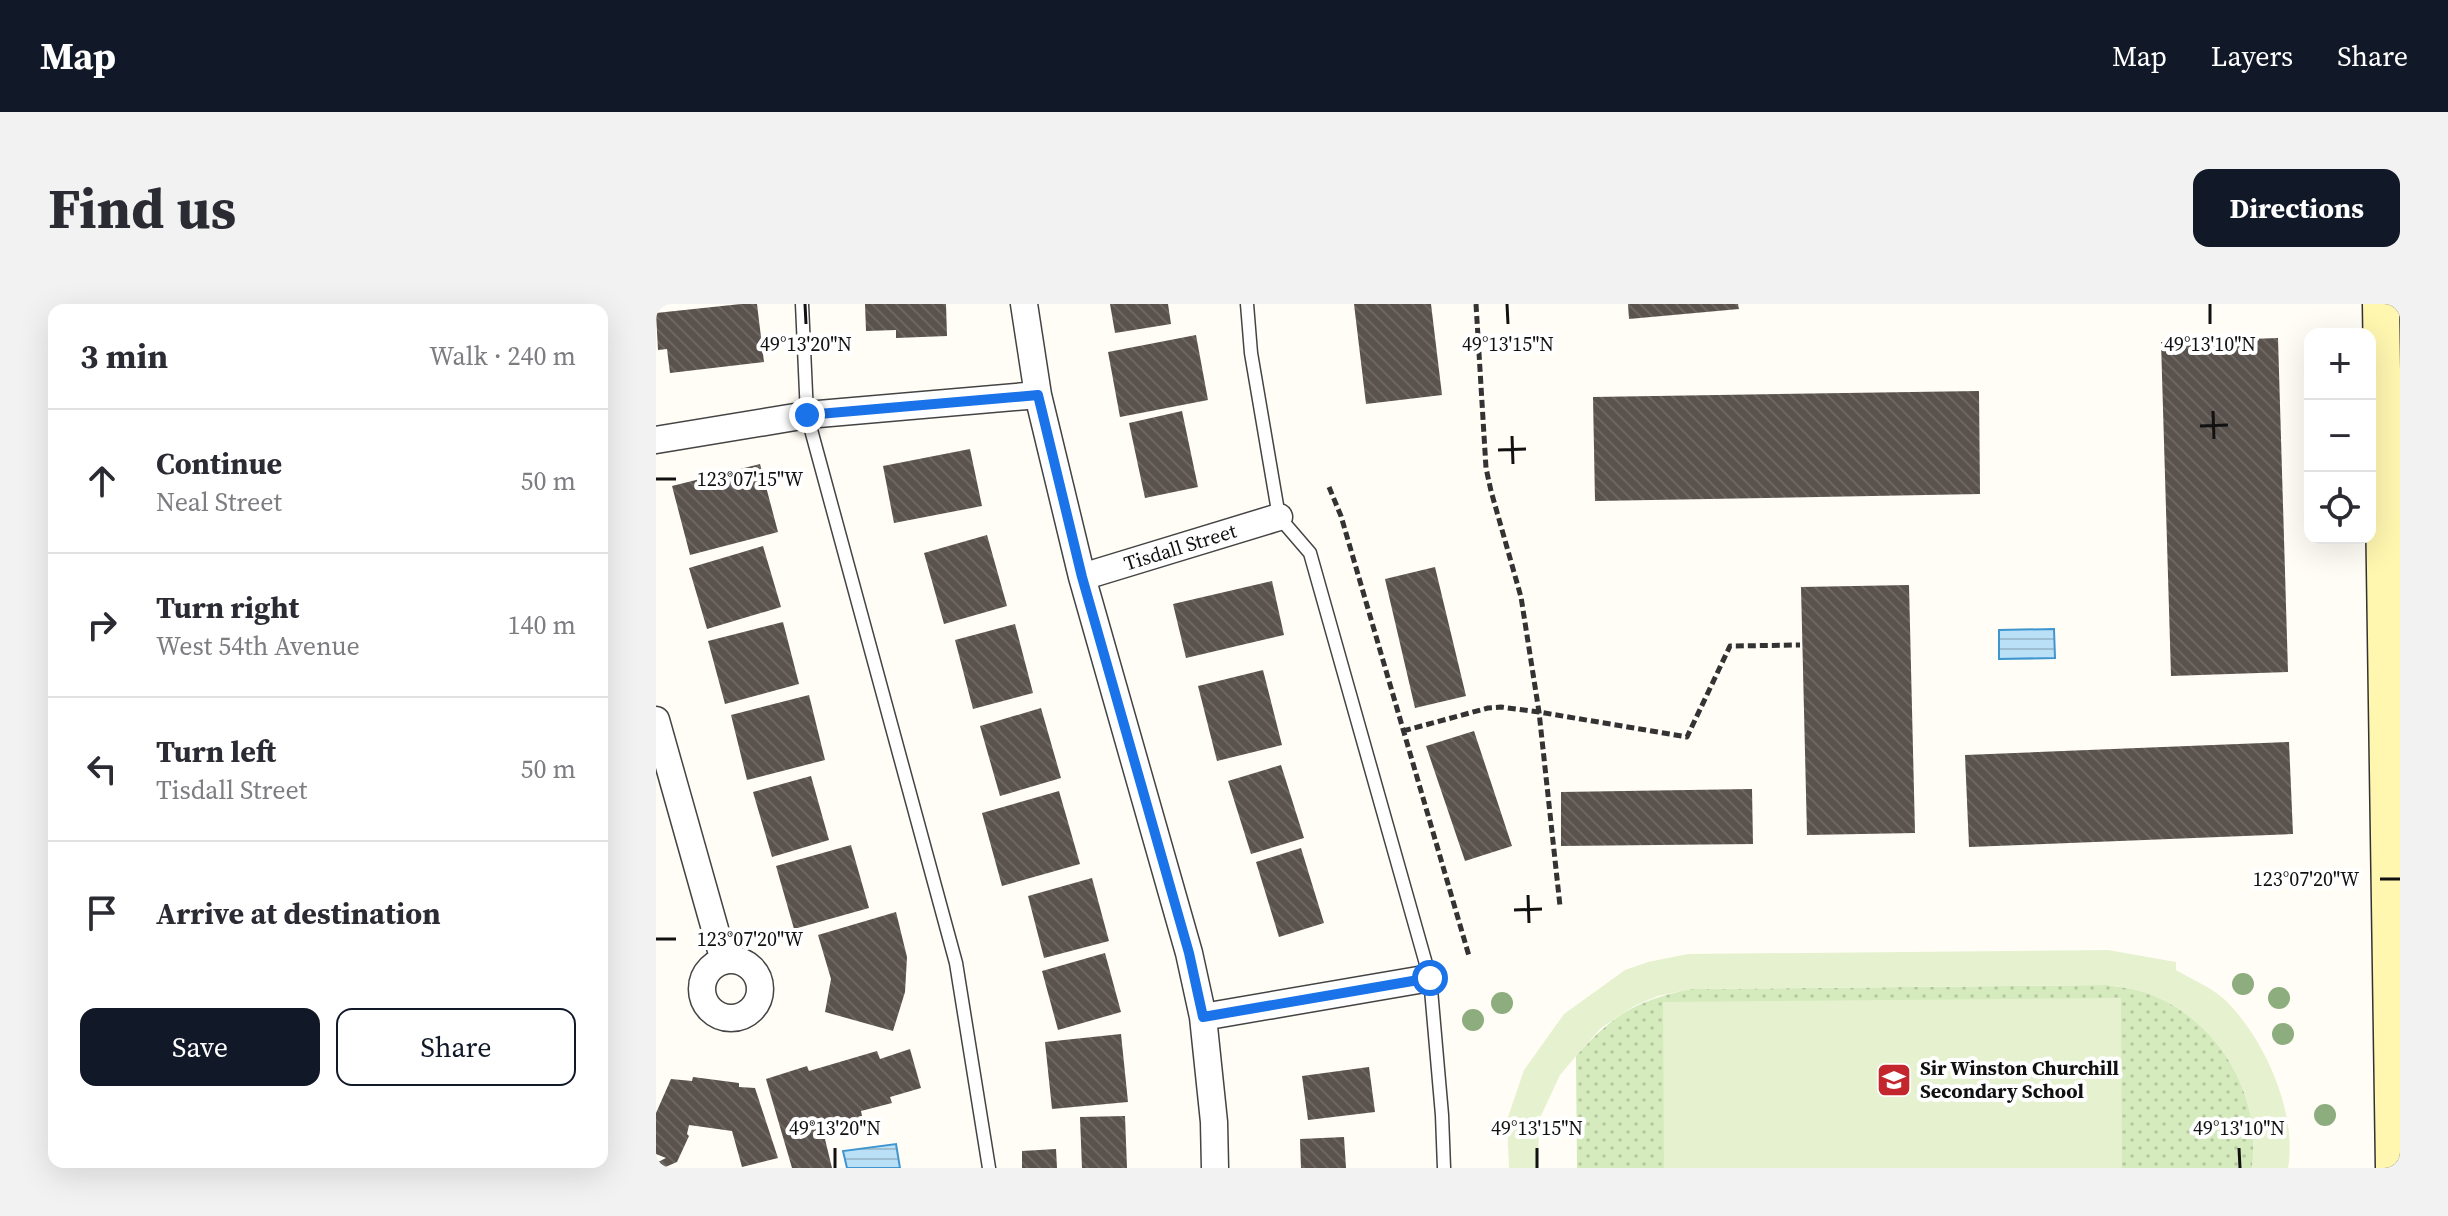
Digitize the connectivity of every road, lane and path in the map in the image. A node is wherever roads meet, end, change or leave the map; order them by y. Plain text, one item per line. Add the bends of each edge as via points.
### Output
1 (802, 304) edge
2 (1024, 304) edge
3 (1247, 304) edge
4 (1476, 304) edge
5 (2381, 304) edge
6 (1038, 395) junction
7 (807, 415) junction
8 (656, 440) edge
9 (1329, 487) dead end
10 (1279, 517) junction
11 (1082, 577) junction
12 (1800, 645) dead end
13 (1539, 712) junction
14 (656, 720) edge
15 (1403, 731) junction
16 (2395, 850) edge
17 (1560, 906) dead end
18 (1469, 956) dead end
19 (724, 961) dead end
20 (1430, 978) junction
21 (2396, 1009) edge
22 (1203, 1017) junction
23 (989, 1168) edge
24 (1215, 1168) edge
25 (1444, 1168) edge
26 (2394, 1168) edge

1 - 7 lane
2 - 6 street
3 - 10 lane
4 - 13 path via 1486,468 1521,597
5 - 16 street
6 - 7 street
6 - 11 street
7 - 8 street
7 - 23 lane via 956,963
9 - 15 path
10 - 11 street, Tisdall Street
10 - 20 lane via 1310,553
11 - 22 street
12 - 13 path via 1730,646 1687,737
13 - 15 path via 1488,708
13 - 17 path
14 - 19 street
15 - 18 path
16 - 21 street
20 - 22 street
20 - 25 lane
21 - 26 street
22 - 24 street

